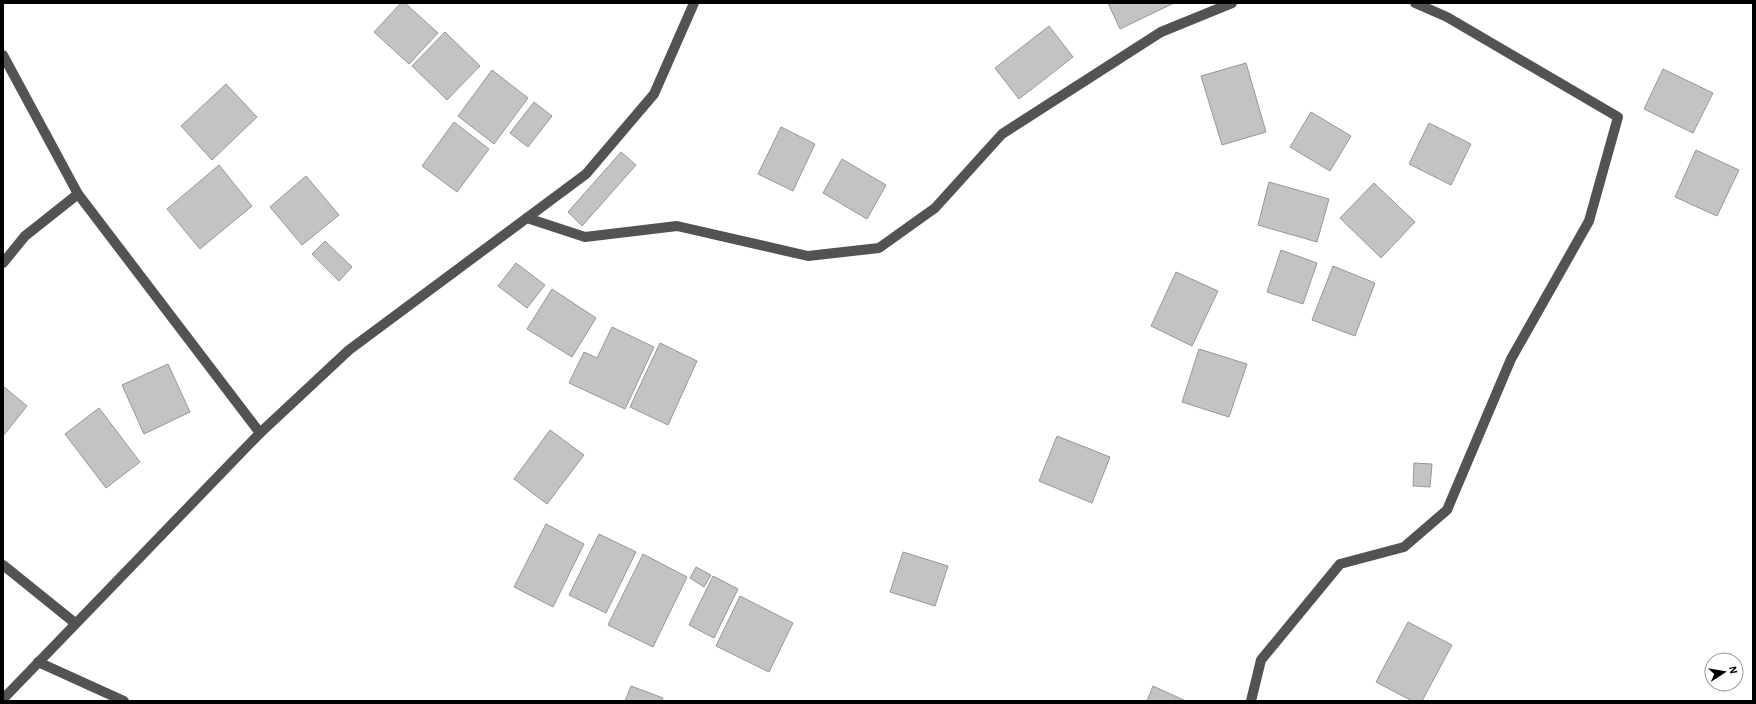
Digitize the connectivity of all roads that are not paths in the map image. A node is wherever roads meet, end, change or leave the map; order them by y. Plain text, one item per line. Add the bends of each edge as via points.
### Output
1 (694, 3) edge
2 (1232, 3) edge
3 (1415, 3) edge
4 (3, 55) edge
5 (78, 194) junction
6 (527, 218) junction
7 (3, 263) edge
8 (260, 433) junction
9 (3, 565) edge
10 (76, 623) junction
11 (38, 662) junction
12 (3, 699) edge
13 (124, 701) edge
14 (1251, 701) edge

1 - 6 street via 654,94 586,174
2 - 6 street via 1161,32 1002,134 935,208 879,248 808,256 677,226 585,237
3 - 14 street via 1447,17 1618,118 1589,221 1511,359 1447,510 1404,546 1340,564 1261,660
4 - 5 street
5 - 7 street via 26,236
5 - 8 street
6 - 8 street via 349,350
8 - 10 street
9 - 10 street
10 - 11 street
11 - 12 street
11 - 13 street

